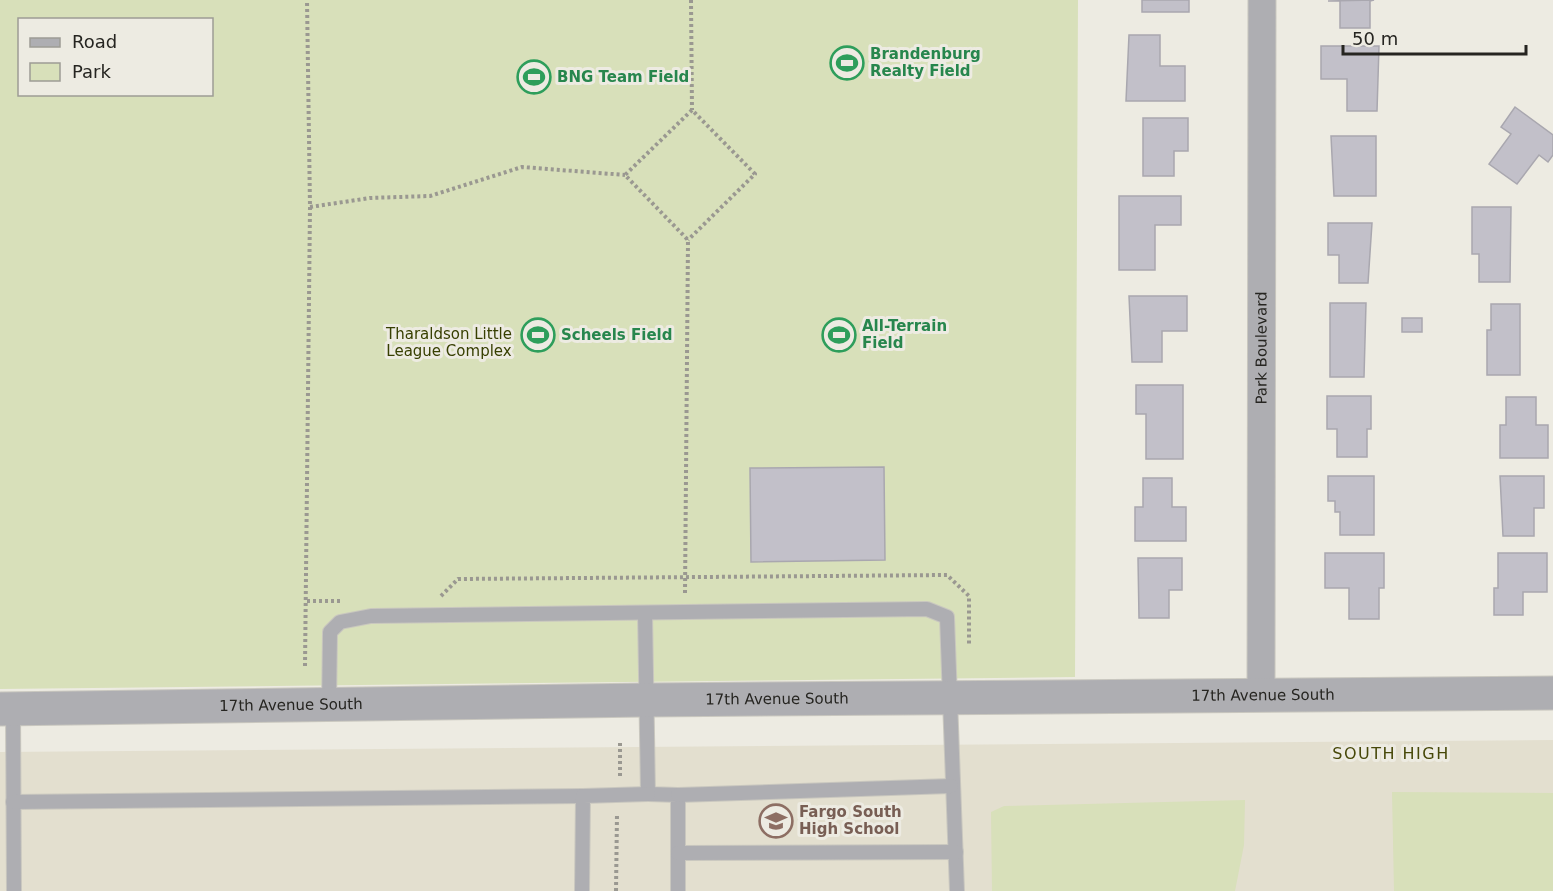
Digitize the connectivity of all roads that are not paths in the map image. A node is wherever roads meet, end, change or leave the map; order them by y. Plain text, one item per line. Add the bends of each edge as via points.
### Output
1 (1262, 0) edge
2 (645, 613) junction
3 (1553, 693) edge
4 (1261, 696) junction
5 (949, 697) junction
6 (646, 700) junction
7 (329, 705) junction
8 (7, 710) edge
9 (951, 786) junction
10 (648, 794) junction
11 (678, 795) junction
12 (583, 796) junction
13 (13, 802) junction
14 (956, 852) junction
15 (678, 853) junction
16 (14, 891) edge
17 (582, 891) edge
18 (678, 891) edge
19 (957, 891) edge

1 - 4 street, Park Boulevard
2 - 5 lane via 927,609 947,617
2 - 6 lane
2 - 7 lane via 371,616 340,622 330,632
3 - 4 street, 17th Avenue South
4 - 5 street, 17th Avenue South
5 - 6 street, 17th Avenue South
5 - 9 lane
6 - 7 street, 17th Avenue South
6 - 10 lane
7 - 8 street, 17th Avenue South
8 - 13 lane
9 - 11 lane
9 - 14 lane
10 - 11 lane
10 - 12 lane
11 - 15 lane
12 - 13 lane
12 - 17 lane
13 - 16 lane
14 - 15 lane
14 - 19 lane
15 - 18 lane

